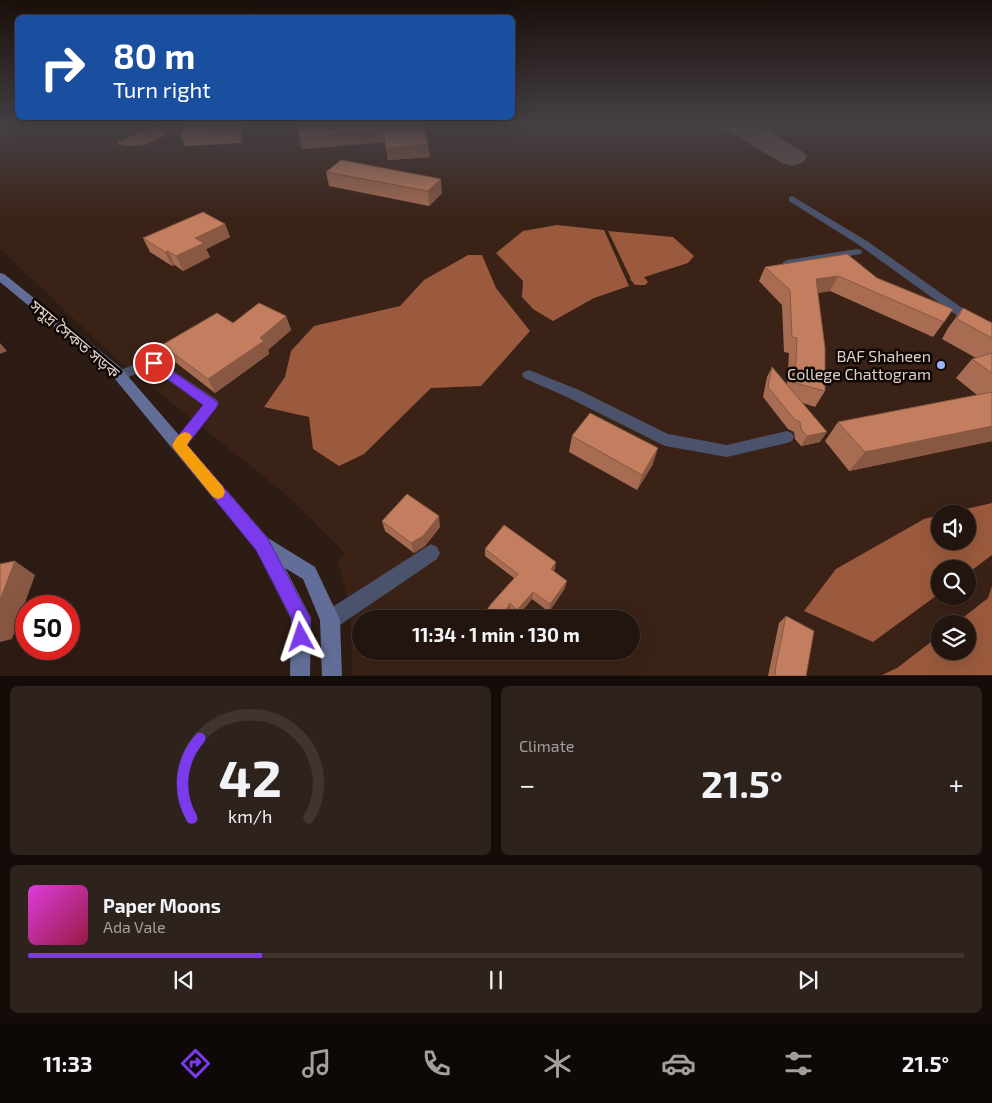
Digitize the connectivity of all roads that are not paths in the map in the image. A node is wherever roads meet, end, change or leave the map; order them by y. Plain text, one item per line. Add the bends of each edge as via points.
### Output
1 (792, 199) dead end
2 (857, 252) dead end
3 (787, 263) edge
4 (0, 276) edge
5 (992, 335) edge
6 (530, 374) dead end
7 (119, 375) junction
8 (787, 437) dead end
9 (178, 445) junction
10 (262, 544) junction
11 (431, 552) dead end
12 (330, 620) junction
13 (300, 676) edge
14 (332, 676) edge

1 - 5 street via 863,243
2 - 3 street
4 - 7 main road, সমুদ্র সৈকত সড়ক
6 - 8 street via 665,440 727,451
7 - 9 main road, সমুদ্র সৈকত সড়ক
7 - 9 street via 154,363 212,404
9 - 10 main road, সমুদ্র সৈকত সড়ক
10 - 12 main road, সমুদ্র সৈকত সড়ক via 309,573
10 - 13 main road, সমুদ্র সৈকত সড়ক via 301,618
11 - 12 street
12 - 14 main road, সমুদ্র সৈকত সড়ক

